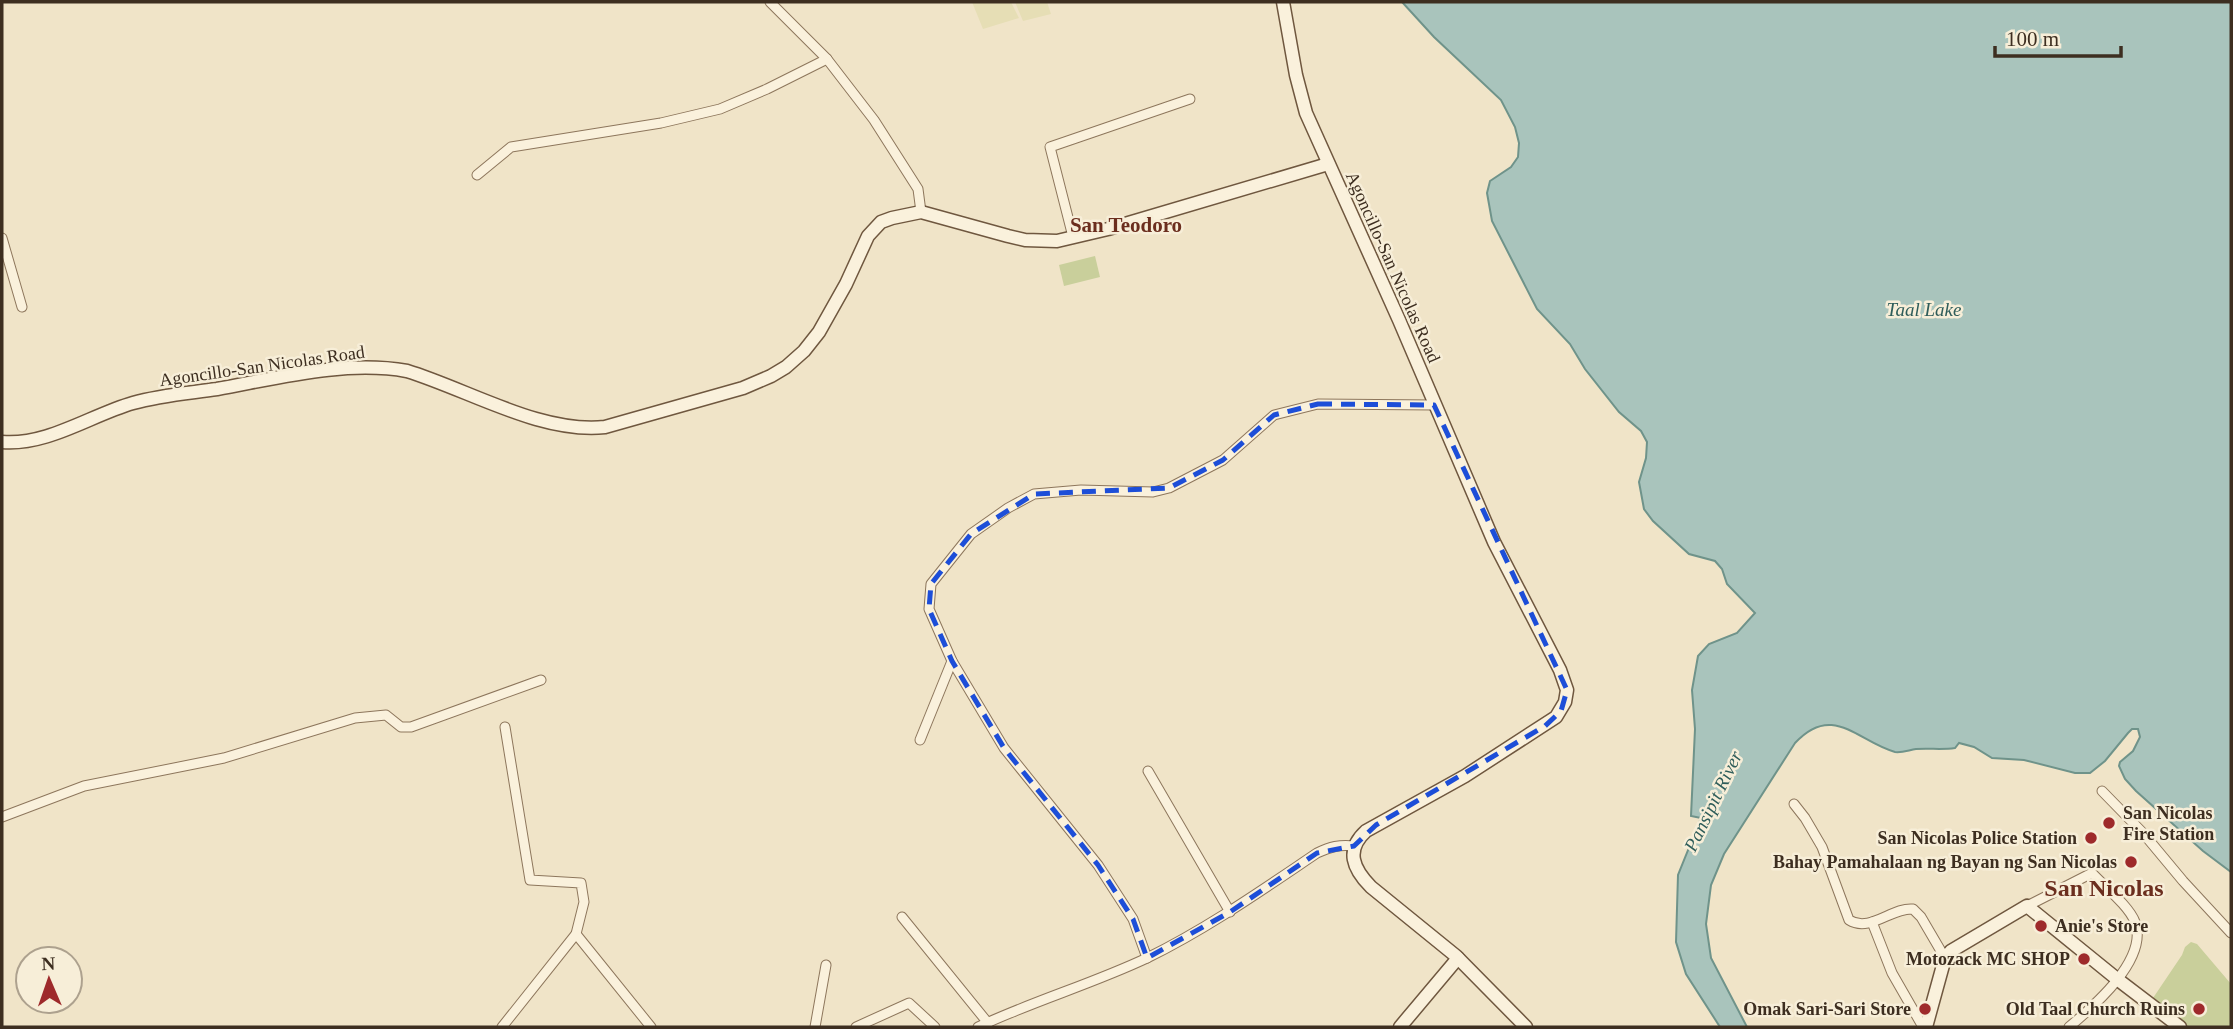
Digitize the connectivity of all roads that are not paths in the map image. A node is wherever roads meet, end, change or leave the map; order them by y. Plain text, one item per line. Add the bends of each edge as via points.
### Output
1 (770, 2) edge
2 (1283, 2) edge
3 (827, 59) junction
4 (1190, 99) dead end
5 (1328, 164) junction
6 (477, 174) dead end
7 (921, 212) junction
8 (1073, 237) junction
9 (2, 238) edge
10 (22, 307) dead end
11 (1434, 405) junction
12 (2, 442) edge
13 (952, 661) junction
14 (541, 680) dead end
15 (505, 727) dead end
16 (920, 740) dead end
17 (1148, 771) dead end
18 (2102, 791) dead end
19 (1794, 804) dead end
20 (2, 817) edge
21 (1354, 845) junction
22 (2027, 906) junction
23 (1230, 912) junction
24 (902, 917) dead end
25 (1872, 922) junction
26 (2231, 933) edge
27 (576, 934) junction
28 (1147, 958) junction
29 (1458, 958) junction
30 (1945, 958) junction
31 (826, 965) dead end
32 (2117, 979) junction
33 (988, 1023) junction
34 (502, 1027) edge
35 (651, 1027) edge
36 (815, 1027) edge
37 (856, 1027) edge
38 (935, 1027) edge
39 (978, 1027) edge
40 (1400, 1027) edge
41 (1526, 1027) edge
42 (1925, 1027) edge
43 (2069, 1027) edge
44 (2180, 1027) edge

1 - 3 street
2 - 5 main road via 1306,113
3 - 6 street via 720,109 511,147
3 - 7 street via 874,120 918,189
4 - 8 street via 1050,147
5 - 8 main road, Agoncillo-San Nicolas Road
5 - 11 main road, Agoncillo-San Nicolas Road
7 - 8 main road, Agoncillo-San Nicolas Road via 1025,240
7 - 12 main road, Agoncillo-San Nicolas Road via 875,227 819,332 786,367 743,388 621,423 582,428 538,421 407,371 366,368 145,400 41,438
9 - 10 street
11 - 13 street via 1318,404 1274,415 1223,460 1169,488 1034,494 971,534 931,584 929,609
11 - 21 main road, Agoncillo-San Nicolas Road via 1494,542 1567,690 1561,710 1545,726 1376,825
13 - 16 street
13 - 28 street via 1004,748 1105,876 1133,919
14 - 20 street via 411,727 401,727 386,715 355,718 224,758 84,786
15 - 27 street via 530,880 581,883 584,902
17 - 23 street
18 - 26 street
19 - 25 street via 1822,847 1849,920 1854,924
21 - 23 street via 1332,846 1317,853
21 - 29 main road via 1361,877
22 - 30 main road via 1962,943
22 - 32 main road
22 - 32 street via 2092,873 2136,923 2134,953
23 - 28 street
24 - 33 street
25 - 30 street via 1913,909 1922,916
25 - 42 street via 1892,973
27 - 34 street
27 - 35 street
28 - 33 street
29 - 40 main road
29 - 41 main road
30 - 42 main road
31 - 36 street
32 - 43 street
32 - 44 main road
33 - 39 street
37 - 38 street via 909,1003

